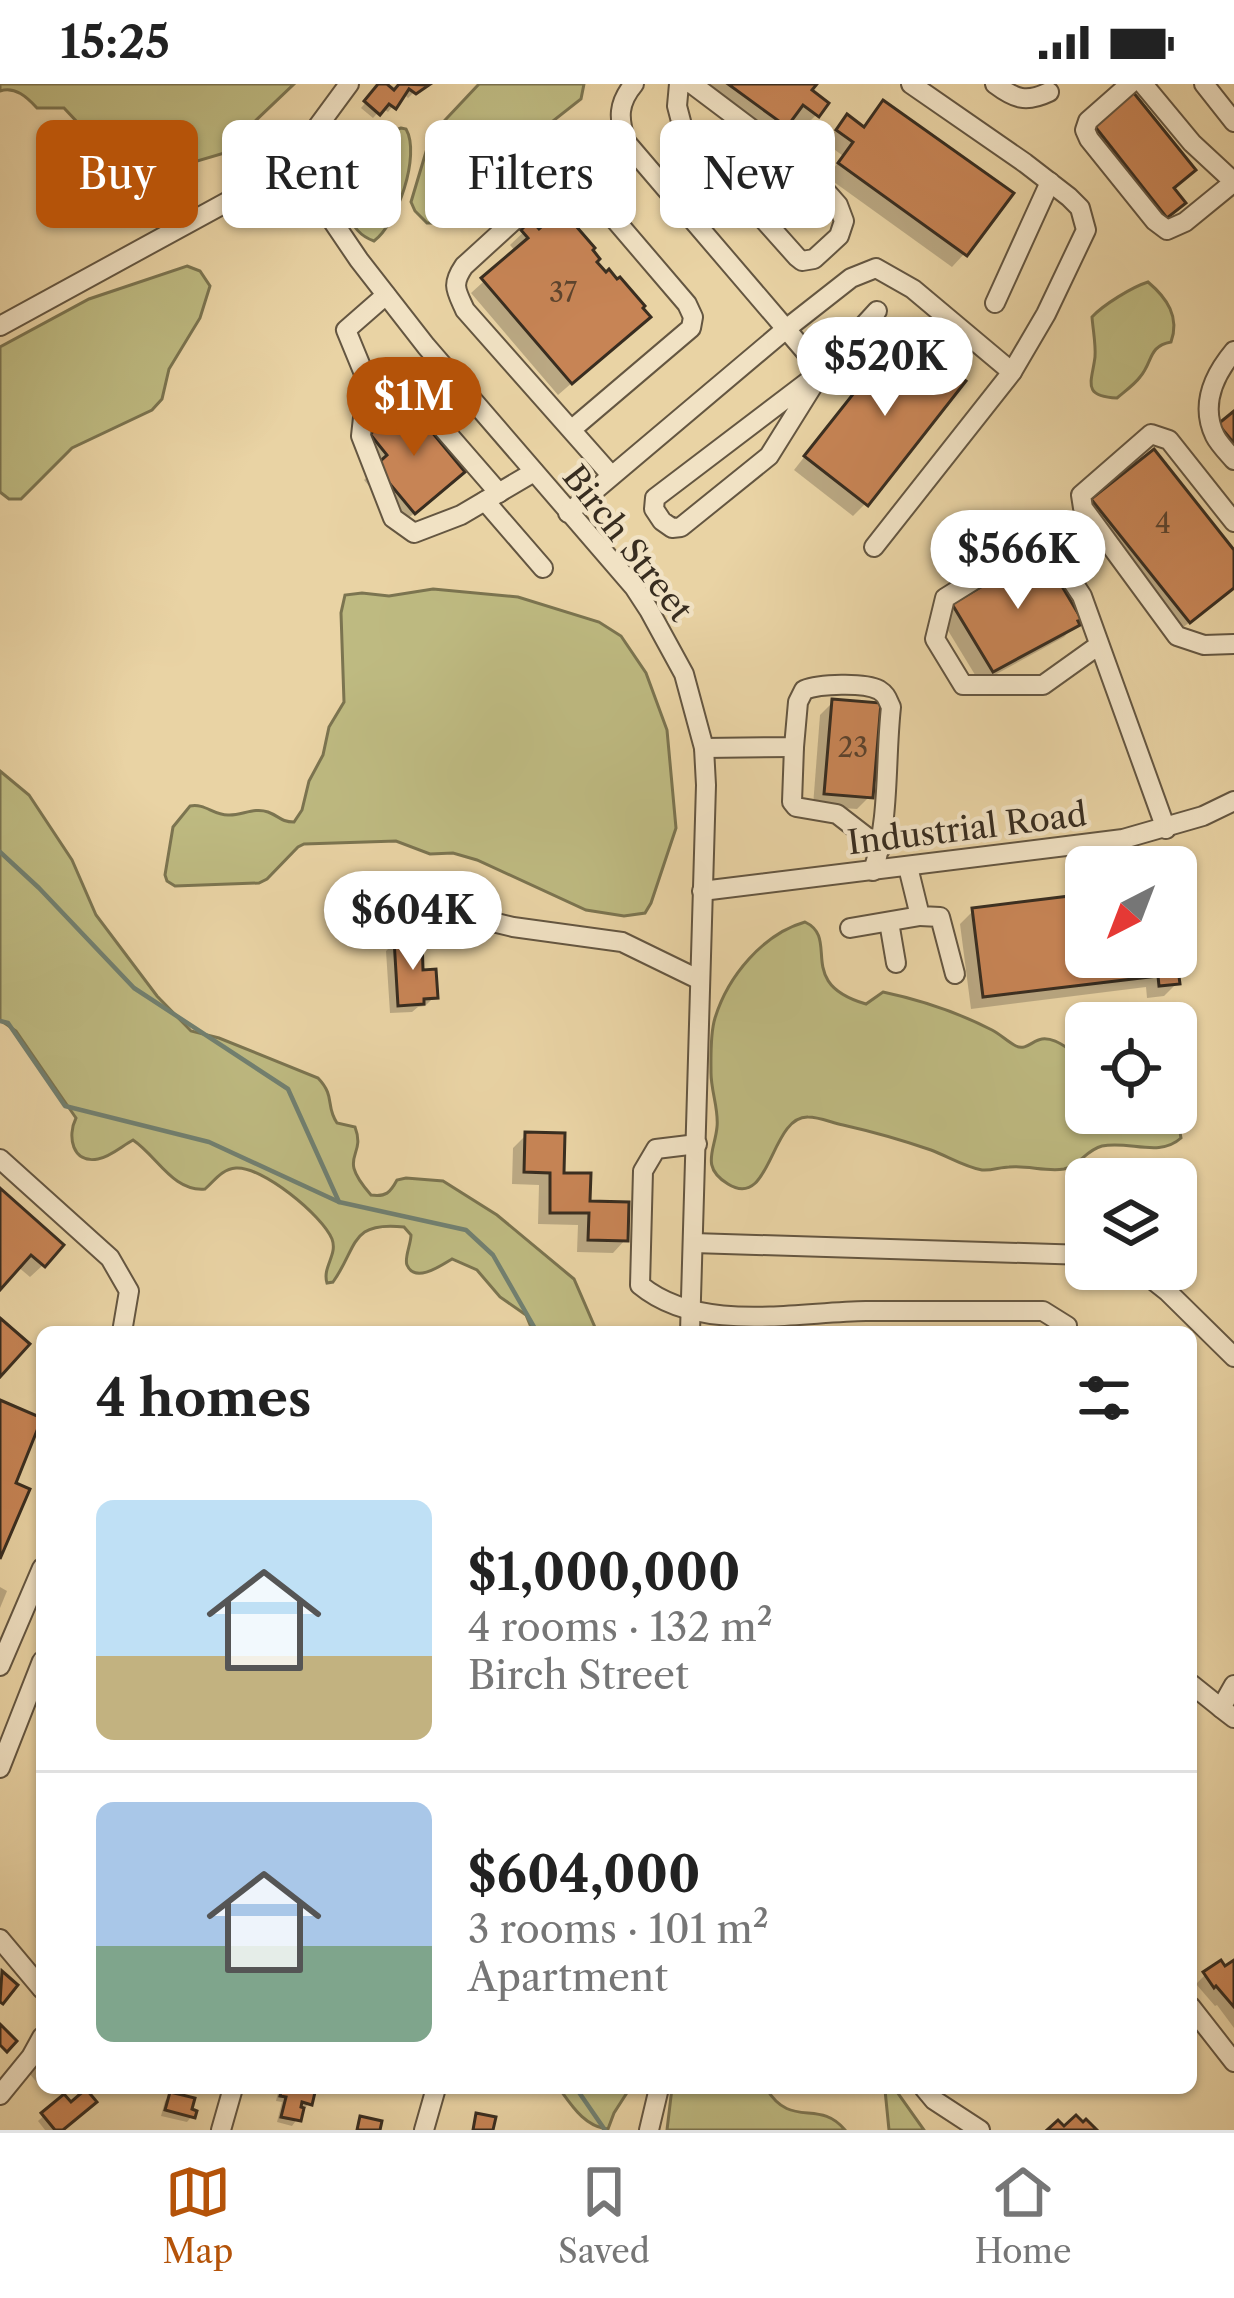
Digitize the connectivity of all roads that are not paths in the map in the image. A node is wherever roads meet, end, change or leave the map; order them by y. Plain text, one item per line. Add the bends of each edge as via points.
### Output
1 (349, 84) edge
2 (634, 84) edge
3 (679, 84) edge
4 (692, 84) edge
5 (910, 84) edge
6 (995, 84) edge
7 (1130, 84) edge
8 (1143, 84) edge
9 (1204, 84) edge
10 (1048, 92) dead end
11 (322, 120) edge
12 (1234, 122) edge
13 (1050, 182) junction
14 (222, 205) edge
15 (338, 228) edge
16 (386, 295) junction
17 (995, 303) dead end
18 (877, 310) dead end
19 (0, 326) edge
20 (786, 329) junction
21 (1234, 351) edge
22 (822, 371) junction
23 (1012, 373) junction
24 (367, 381) junction
25 (571, 430) junction
26 (1234, 460) edge
27 (534, 472) junction
28 (611, 475) junction
29 (492, 497) junction
30 (568, 513) junction
31 (1234, 522) edge
32 (874, 547) dead end
33 (543, 568) dead end
34 (1234, 644) edge
35 (1099, 645) junction
36 (794, 747) junction
37 (704, 748) junction
38 (1234, 801) edge
39 (1166, 829) junction
40 (880, 848) junction
41 (908, 867) junction
42 (873, 871) junction
43 (702, 891) junction
44 (422, 905) dead end
45 (920, 916) junction
46 (889, 922) junction
47 (850, 928) dead end
48 (896, 963) dead end
49 (955, 974) dead end
50 (700, 980) junction
51 (697, 1144) junction
52 (0, 1159) edge
53 (693, 1243) junction
54 (1065, 1255) edge
55 (1165, 1290) edge
56 (692, 1310) junction
57 (845, 1322) edge
58 (123, 1326) edge
59 (691, 1326) edge
60 (1067, 1326) edge
61 (1234, 1357) edge
62 (36, 1582) edge
63 (0, 1666) edge
64 (36, 1676) edge
65 (1234, 1685) edge
66 (1197, 1689) edge
67 (1227, 1713) edge
68 (0, 1768) edge
69 (0, 1939) edge
70 (36, 1982) edge
71 (1197, 2015) edge
72 (36, 2048) edge
73 (1234, 2062) edge
74 (231, 2094) edge
75 (434, 2094) edge
76 (658, 2094) edge
77 (929, 2094) edge
78 (0, 2095) edge
79 (221, 2130) edge
80 (424, 2130) edge
81 (650, 2130) edge
82 (980, 2130) edge

1 - 11 street
2 - 20 street via 621,102 626,142
3 - 4 street via 683,129 802,261 814,259 839,236 838,205 809,172
5 - 13 street
6 - 10 street via 1032,100
7 - 8 street via 1085,130 1167,230 1234,182
9 - 12 street
13 - 17 street
13 - 23 street via 1079,208 1086,230
14 - 19 street
15 - 16 street, Birch Street
16 - 24 street via 346,330
16 - 27 street, Birch Street
18 - 22 street
20 - 22 street
20 - 23 street via 876,268
20 - 28 street
21 - 26 street via 1211,388 1209,413
22 - 22 street via 655,498 666,525 681,526 769,456
23 - 32 street
24 - 29 street via 413,394
24 - 29 street via 361,436 393,518 414,533
25 - 25 street via 455,290 464,266 569,176 581,180 694,316 691,328
25 - 28 street
27 - 29 street
27 - 30 street, Birch Street
28 - 30 street
29 - 33 street
30 - 37 street, Birch Street via 663,632
31 - 34 street via 1168,440 1151,434 1081,495 1177,636
35 - 35 street via 1082,596 1043,537 945,598 935,639 963,685 1043,685
35 - 39 street
36 - 37 street
36 - 40 street via 796,807 837,814
36 - 40 street via 804,690 882,692 891,707
37 - 43 street, Birch Street
38 - 39 street, Industrial Road
39 - 41 street, Industrial Road
40 - 42 street
41 - 42 street, Industrial Road
41 - 45 street
42 - 43 street, Industrial Road
43 - 50 street, Birch Street
44 - 50 street via 622,942
45 - 46 street
45 - 49 street via 940,917
46 - 47 street
46 - 48 street
50 - 51 street, Birch Street
51 - 53 street, Birch Street
51 - 56 street via 656,1149 643,1172 640,1285
52 - 58 street via 110,1258 129,1291
53 - 54 street
53 - 56 street, Birch Street
55 - 61 street
56 - 57 street
56 - 59 street, Birch Street
57 - 60 street via 1043,1311
62 - 63 street
64 - 68 street
65 - 67 street
66 - 67 street
69 - 70 street
71 - 73 street
72 - 78 street
74 - 79 street
75 - 80 street
76 - 81 street
77 - 82 street

